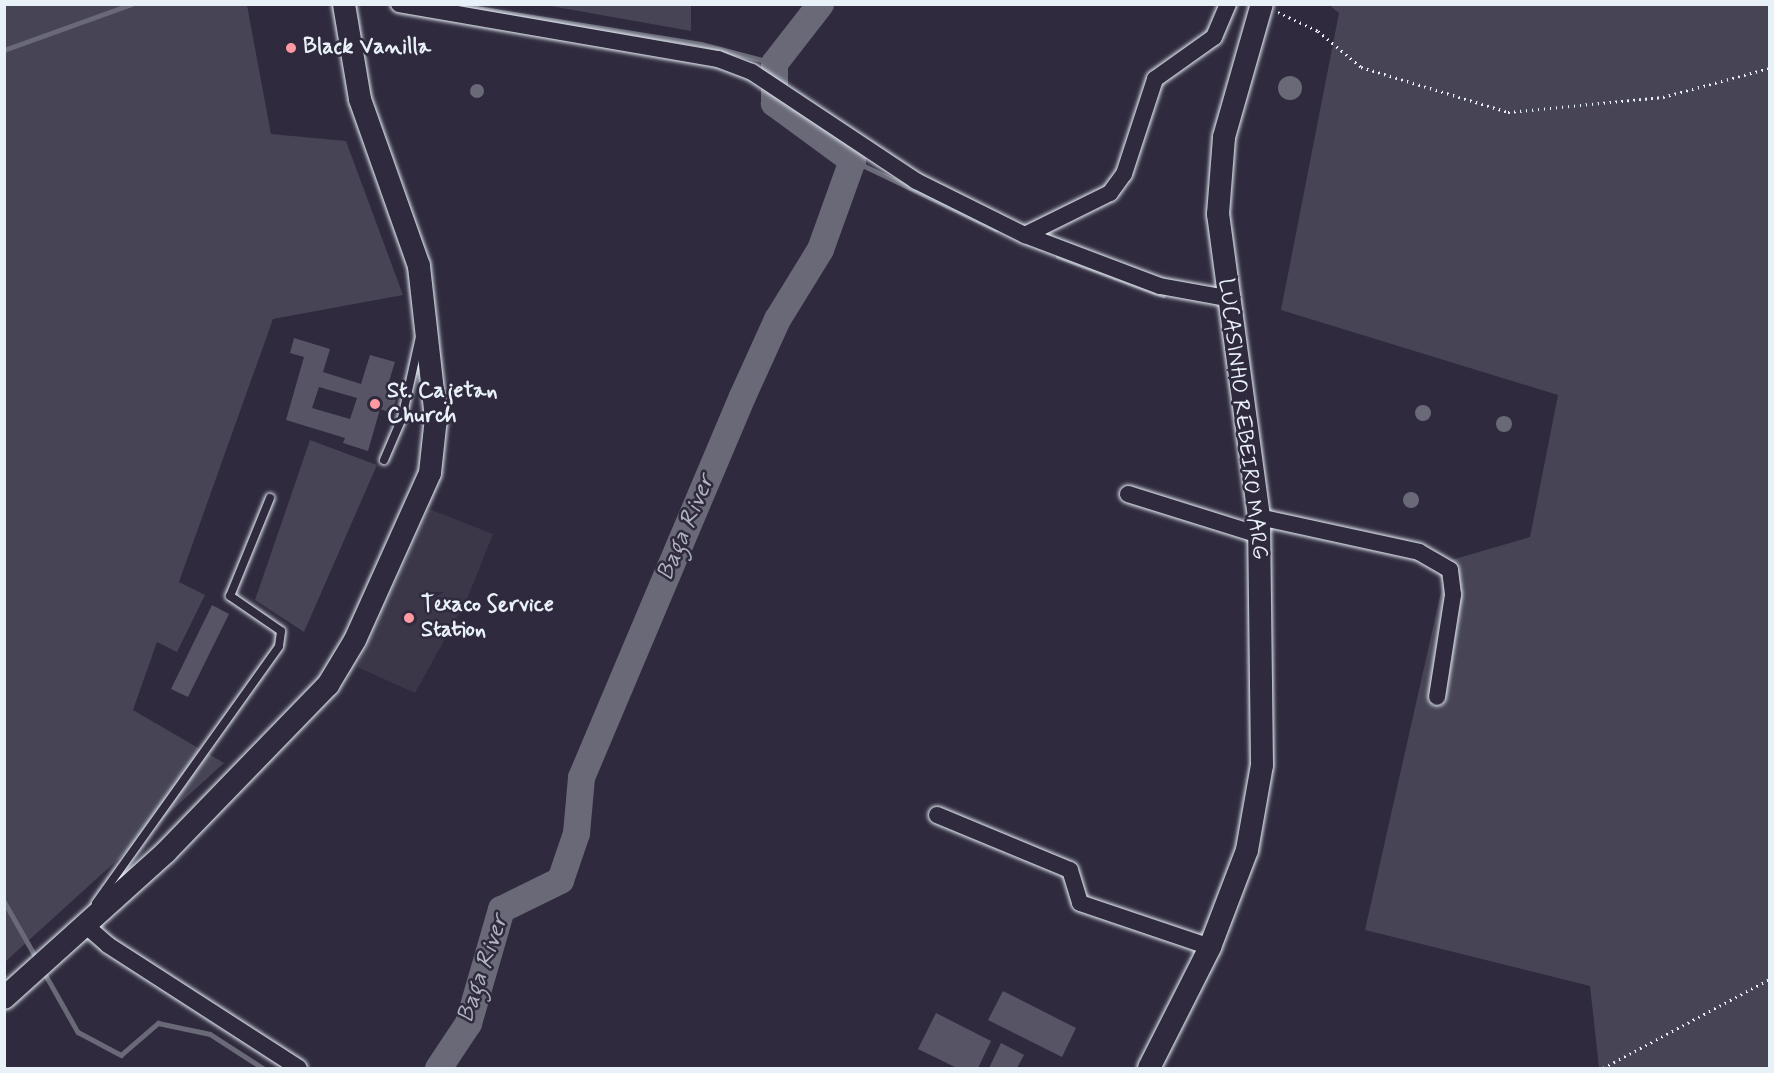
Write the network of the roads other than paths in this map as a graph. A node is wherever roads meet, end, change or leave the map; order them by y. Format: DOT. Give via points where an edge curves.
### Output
graph roads {
  1 [pos="344,4"];
  2 [pos="399,4"];
  3 [pos="1228,4"];
  4 [pos="1262,5"];
  5 [pos="1026,235"];
  6 [pos="1227,298"];
  7 [pos="427,314"];
  8 [pos="384,460"];
  9 [pos="1128,494"];
  10 [pos="270,498"];
  11 [pos="1259,526"];
  12 [pos="1437,697"];
  13 [pos="937,815"];
  14 [pos="84,924"];
  15 [pos="1210,947"];
  16 [pos="4,998"];
  17 [pos="299,1068"];
  18 [pos="1149,1068"];
  1 -- 7 [label="main road" via="360,99 419,266"];
  2 -- 5 [label="street" via="718,59 752,72 916,181"];
  3 -- 5 [label="street" via="1214,37 1155,79 1124,174 1110,193"];
  4 -- 6 [label="main road, LUCASINHO REBEIRO MARG" via="1224,137 1218,214"];
  5 -- 6 [label="street" via="1160,286"];
  6 -- 11 [label="main road, LUCASINHO REBEIRO MARG"];
  7 -- 8 [label="lane" via="402,418"];
  7 -- 14 [label="main road" via="435,418 430,473 342,664 268,751"];
  9 -- 11 [label="street"];
  10 -- 14 [label="lane" via="230,596 281,631 279,646 116,869"];
  11 -- 12 [label="street" via="1419,552 1450,570 1453,594"];
  11 -- 15 [label="main road, LUCASINHO REBEIRO MARG" via="1262,765 1248,850"];
  13 -- 15 [label="street" via="1070,870 1080,903"];
  14 -- 16 [label="main road"];
  14 -- 17 [label="street" via="108,945"];
  15 -- 18 [label="main road, LUCASINHO REBEIRO MARG"];
}
